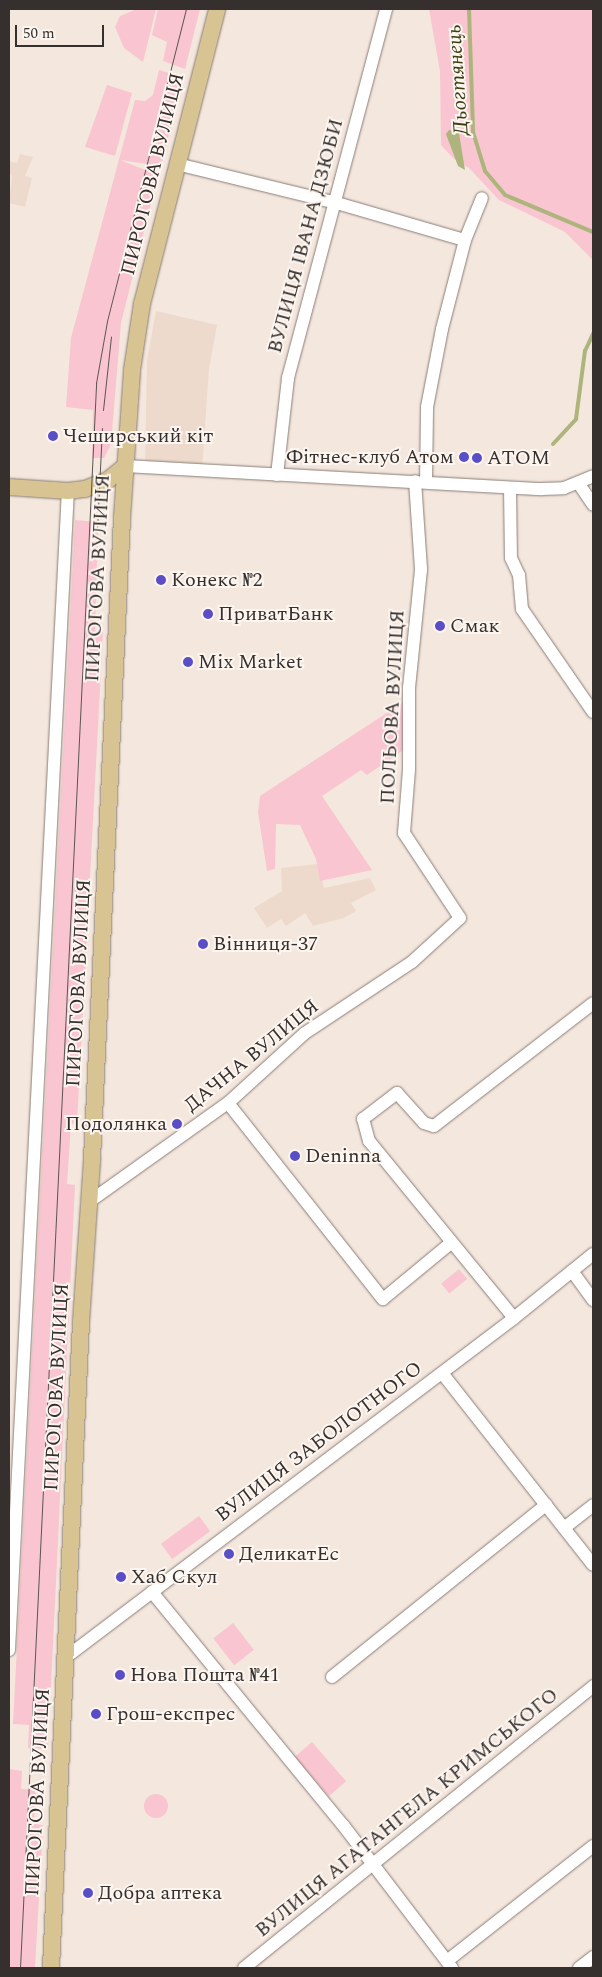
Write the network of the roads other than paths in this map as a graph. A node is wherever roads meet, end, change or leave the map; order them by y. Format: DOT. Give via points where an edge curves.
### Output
graph roads {
  1 [pos="217,9"];
  2 [pos="386,9"];
  3 [pos="177,164"];
  4 [pos="482,198"];
  5 [pos="333,202"];
  6 [pos="465,240"];
  7 [pos="124,466"];
  8 [pos="277,475"];
  9 [pos="593,476"];
  10 [pos="421,481"];
  11 [pos="579,484"];
  12 [pos="9,487"];
  13 [pos="510,488"];
  14 [pos="68,491"];
  15 [pos="593,505"];
  16 [pos="593,712"];
  17 [pos="460,918"];
  18 [pos="593,1002"];
  19 [pos="228,1103"];
  20 [pos="89,1202"];
  21 [pos="452,1242"];
  22 [pos="593,1254"];
  23 [pos="572,1272"];
  24 [pos="593,1300"];
  25 [pos="514,1318"];
  26 [pos="442,1373"];
  27 [pos="546,1505"];
  28 [pos="593,1505"];
  29 [pos="564,1528"];
  30 [pos="593,1564"];
  31 [pos="152,1592"];
  32 [pos="9,1650"];
  33 [pos="65,1658"];
  34 [pos="332,1677"];
  35 [pos="593,1686"];
  36 [pos="593,1846"];
  37 [pos="374,1866"];
  38 [pos="593,1957"];
  39 [pos="450,1965"];
  40 [pos="50,1968"];
  41 [pos="244,1968"];
  42 [pos="579,1968"];
  1 -- 3 [label="main road, ПИРОГОВА ВУЛИЦЯ"];
  2 -- 5 [label="street, ВУЛИЦЯ ІВАНА ДЗЮБИ"];
  3 -- 5 [label="street"];
  3 -- 7 [label="main road, ПИРОГОВА ВУЛИЦЯ" via="136,339"];
  4 -- 6 [label="street, ПОЛЬОВА ВУЛИЦЯ"];
  5 -- 6 [label="street"];
  5 -- 8 [label="street, ВУЛИЦЯ ІВАНА ДЗЮБИ" via="288,378"];
  6 -- 10 [label="street, ПОЛЬОВА ВУЛИЦЯ" via="442,329 428,407"];
  7 -- 8 [label="street"];
  7 -- 14 [label="main road" via="91,488"];
  7 -- 20 [label="main road, ПИРОГОВА ВУЛИЦЯ"];
  8 -- 10 [label="street"];
  9 -- 11 [label="street"];
  10 -- 13 [label="street"];
  10 -- 17 [label="street, ПОЛЬОВА ВУЛИЦЯ" via="421,569 409,688 409,769 404,833"];
  11 -- 13 [label="street" via="564,488"];
  11 -- 15 [label="street"];
  12 -- 14 [label="main road"];
  13 -- 16 [label="street" via="511,558 519,575 522,609"];
  14 -- 32 [label="street, ПИРОГОВА ВУЛИЦЯ"];
  17 -- 19 [label="street, ДАЧНА ВУЛИЦЯ" via="412,962 305,1033"];
  18 -- 21 [label="street" via="434,1126 424,1123 396,1094 363,1119 370,1141"];
  19 -- 20 [label="street, ДАЧНА ВУЛИЦЯ"];
  19 -- 21 [label="street" via="383,1299"];
  20 -- 33 [label="main road, ПИРОГОВА ВУЛИЦЯ"];
  21 -- 25 [label="street"];
  22 -- 23 [label="street, ВУЛИЦЯ ЗАБОЛОТНОГО"];
  23 -- 24 [label="street"];
  23 -- 25 [label="street, ВУЛИЦЯ ЗАБОЛОТНОГО"];
  25 -- 26 [label="street, ВУЛИЦЯ ЗАБОЛОТНОГО"];
  26 -- 27 [label="street"];
  26 -- 31 [label="street, ВУЛИЦЯ ЗАБОЛОТНОГО"];
  27 -- 29 [label="street"];
  27 -- 34 [label="street"];
  28 -- 29 [label="street"];
  29 -- 30 [label="street"];
  31 -- 33 [label="street, ВУЛИЦЯ ЗАБОЛОТНОГО"];
  31 -- 37 [label="street"];
  33 -- 40 [label="main road, ПИРОГОВА ВУЛИЦЯ"];
  35 -- 37 [label="street, ВУЛИЦЯ АГАТАНГЕЛА КРИМСЬКОГО"];
  36 -- 39 [label="street"];
  37 -- 39 [label="street"];
  37 -- 41 [label="street, ВУЛИЦЯ АГАТАНГЕЛА КРИМСЬКОГО"];
  38 -- 42 [label="street"];
}
